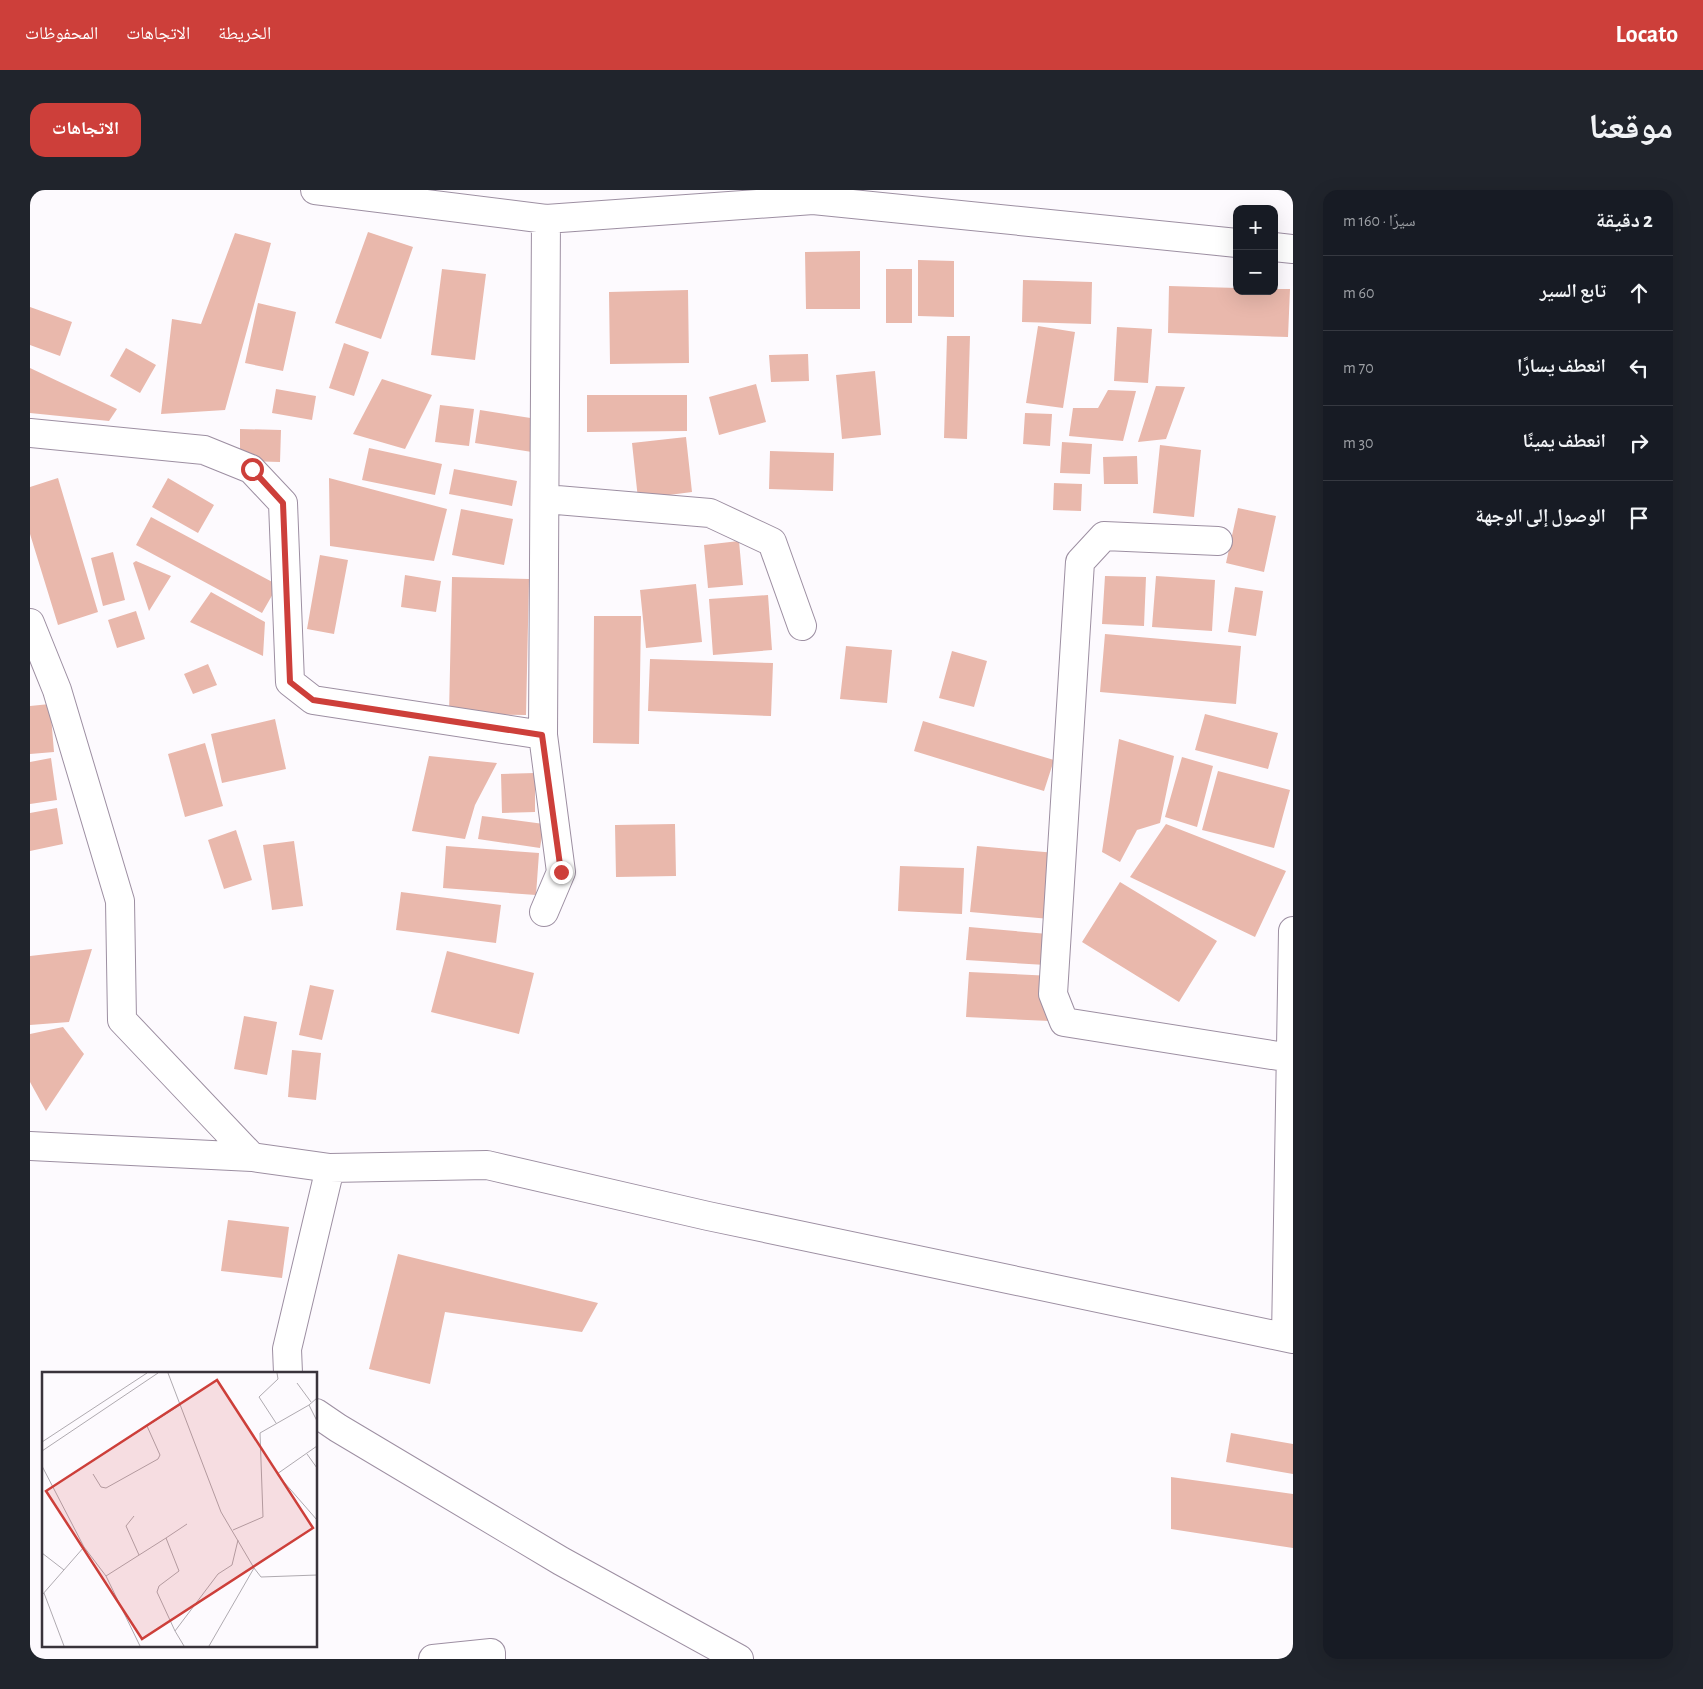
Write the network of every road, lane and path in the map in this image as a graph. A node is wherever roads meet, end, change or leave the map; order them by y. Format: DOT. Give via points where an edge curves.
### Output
graph roads {
  1 [pos="315,190"];
  2 [pos="812,195"];
  3 [pos="546,219"];
  4 [pos="1233,243"];
  5 [pos="1278,247"];
  6 [pos="1293,249"];
  7 [pos="30,432"];
  8 [pos="545,499"];
  9 [pos="1218,541"];
  10 [pos="30,623"];
  11 [pos="802,626"];
  12 [pos="542,735"];
  13 [pos="544,912"];
  14 [pos="1293,931"];
  15 [pos="1291,1058"];
  16 [pos="30,1146"];
  17 [pos="252,1157"];
  18 [pos="330,1168"];
  19 [pos="1290,1338"];
  20 [pos="288,1372"];
  21 [pos="318,1414"];
  22 [pos="433,1659"];
  23 [pos="491,1659"];
  24 [pos="739,1659"];
  1 -- 3 [label="street"];
  2 -- 3 [label="street"];
  2 -- 4 [label="street"];
  3 -- 8 [label="street"];
  5 -- 6 [label="street"];
  7 -- 12 [label="street" via="204,450 252,469 283,503 290,682 313,700"];
  8 -- 11 [label="street" via="710,513 772,542"];
  8 -- 12 [label="street"];
  9 -- 15 [label="street" via="1104,536 1080,562 1053,994 1064,1022"];
  10 -- 17 [label="street" via="57,690 120,901 122,1020"];
  12 -- 13 [label="street" via="561,872"];
  14 -- 15 [label="street"];
  15 -- 19 [label="street"];
  16 -- 17 [label="street"];
  17 -- 18 [label="street"];
  18 -- 19 [label="street" via="487,1165 727,1220"];
  18 -- 20 [label="street" via="287,1349"];
  21 -- 24 [label="street" via="561,1561"];
  22 -- 23 [label="street" via="491,1653"];
}
